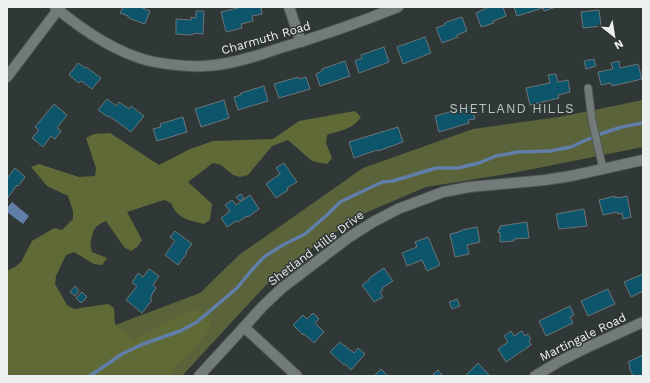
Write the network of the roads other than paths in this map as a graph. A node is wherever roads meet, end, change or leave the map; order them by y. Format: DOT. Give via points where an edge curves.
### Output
graph roads {
  1 [pos="289,7"];
  2 [pos="398,7"];
  3 [pos="58,8"];
  4 [pos="301,42"];
  5 [pos="7,76"];
  6 [pos="588,88"];
  7 [pos="643,160"];
  8 [pos="603,169"];
  9 [pos="643,322"];
  10 [pos="244,327"];
  11 [pos="199,376"];
  12 [pos="297,376"];
  13 [pos="535,376"];
  1 -- 4 [label="street"];
  2 -- 4 [label="street, Charmuth Road"];
  3 -- 4 [label="street, Charmuth Road" via="91,34 118,49 146,60 175,65 203,66 230,62"];
  3 -- 5 [label="street"];
  6 -- 8 [label="lane"];
  7 -- 8 [label="street, Shetland Hills Drive"];
  8 -- 10 [label="street, Shetland Hills Drive" via="558,178 443,192 398,209 348,238 282,288"];
  9 -- 13 [label="street, Martingale Road" via="588,347"];
  10 -- 11 [label="street, Shetland Hills Drive"];
  10 -- 12 [label="street"];
}
